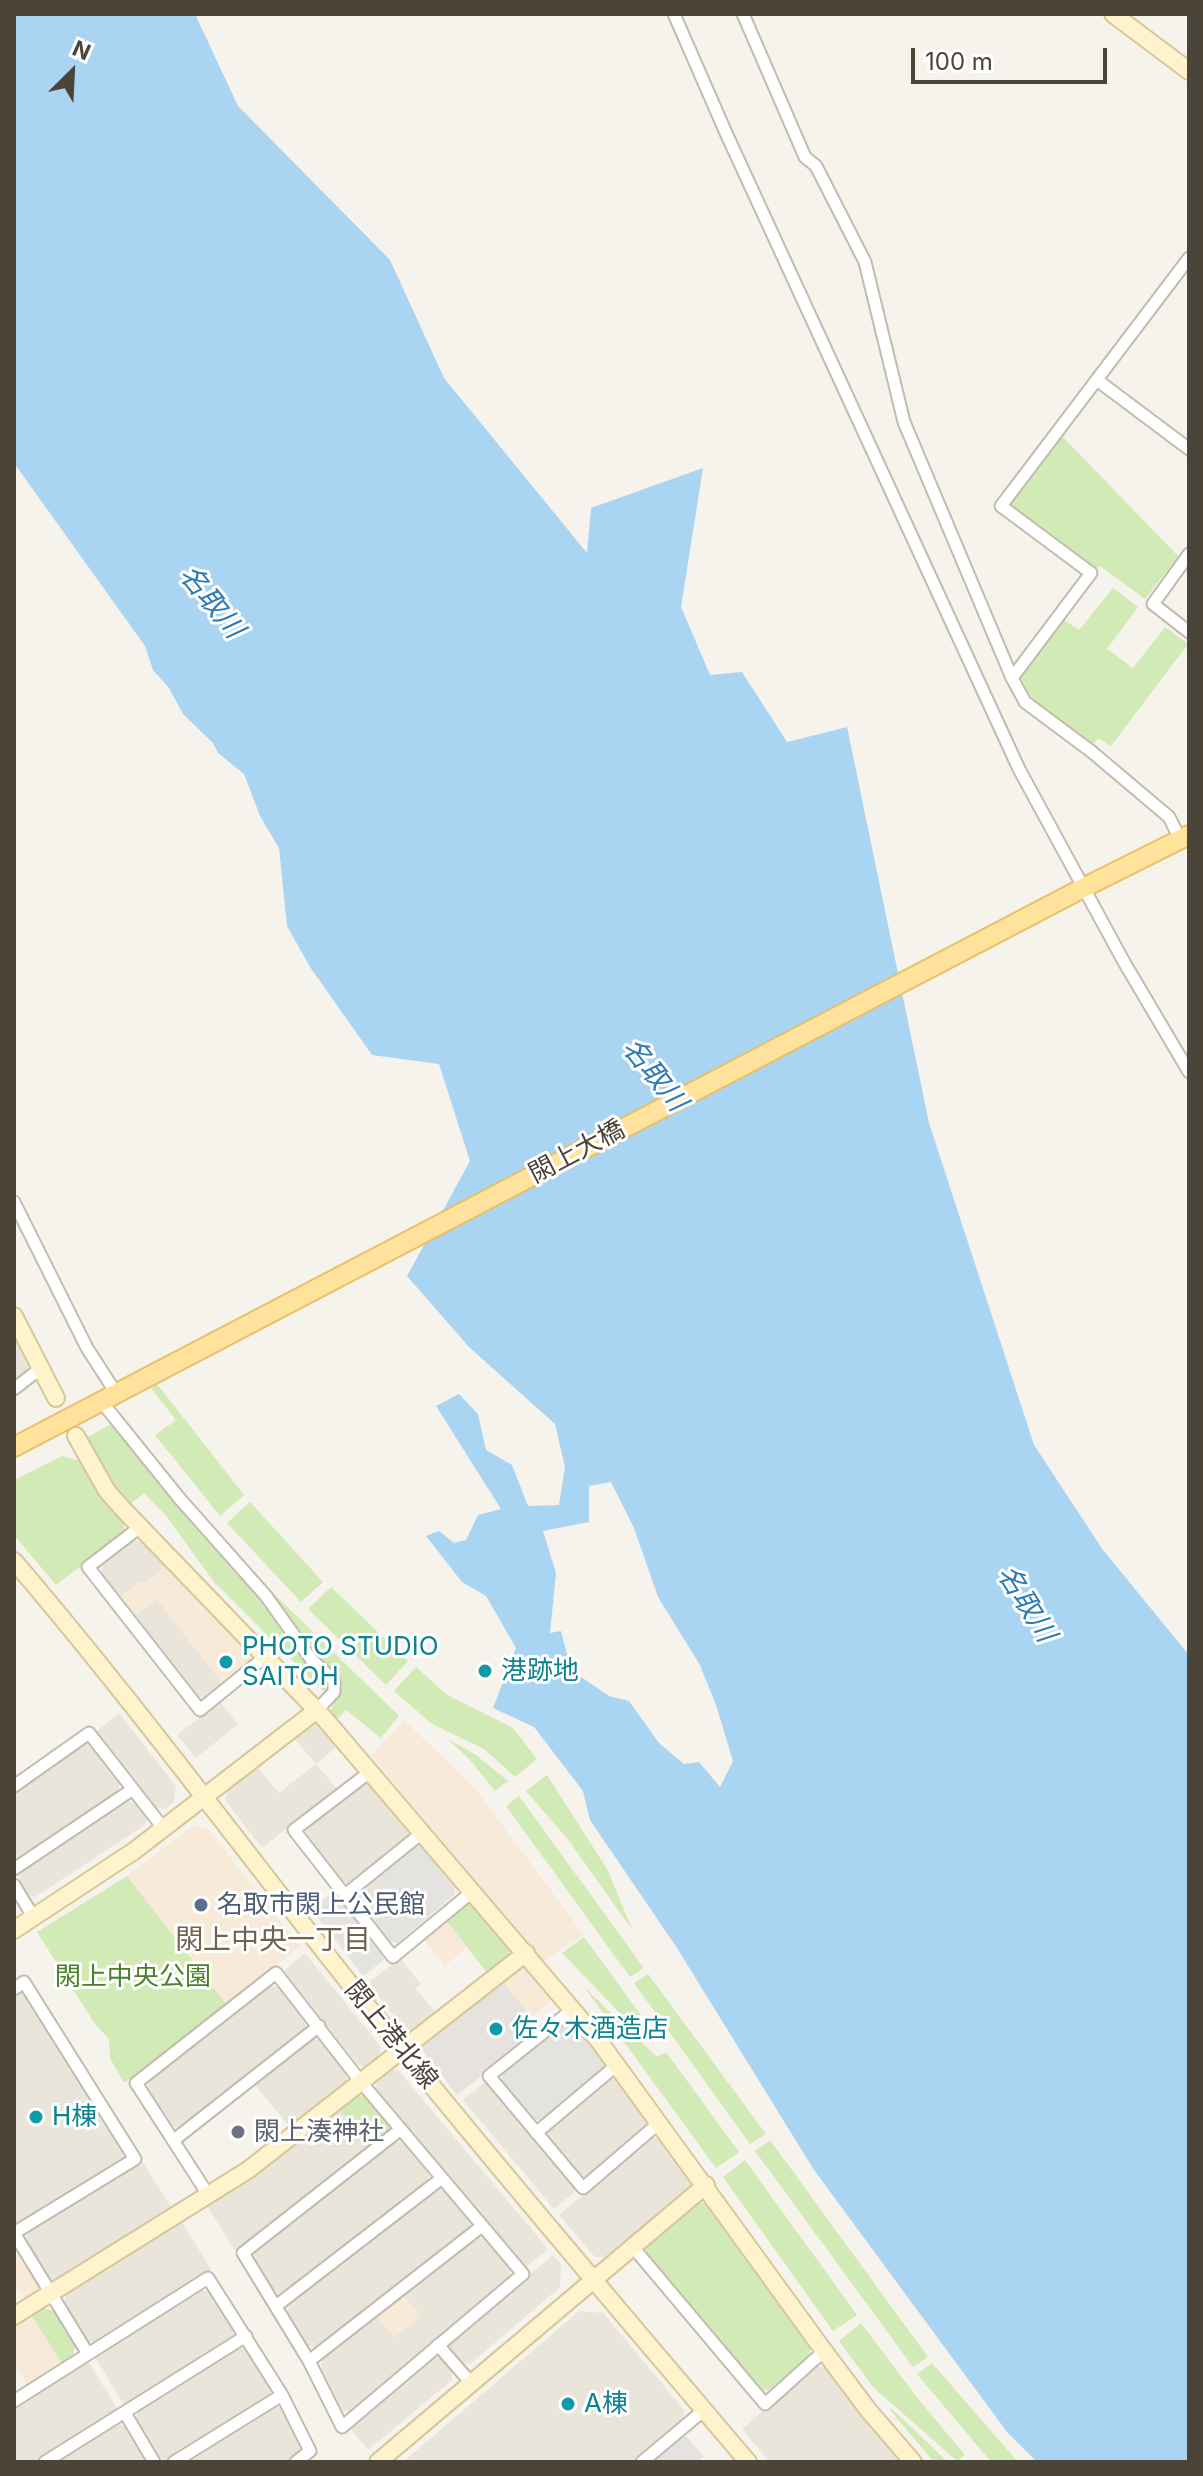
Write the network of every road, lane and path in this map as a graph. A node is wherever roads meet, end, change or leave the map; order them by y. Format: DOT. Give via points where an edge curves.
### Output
graph roads {
  1 [pos="674,14"];
  2 [pos="743,14"];
  3 [pos="1113,14"];
  4 [pos="1189,71"];
  5 [pos="1189,258"];
  6 [pos="1097,380"];
  7 [pos="1189,449"];
  8 [pos="1189,554"];
  9 [pos="1189,632"];
  10 [pos="1012,678"];
  11 [pos="1185,837"];
  12 [pos="1077,890"];
  13 [pos="1189,1072"];
  14 [pos="14,1202"];
  15 [pos="14,1316"];
  16 [pos="41,1368"];
  17 [pos="14,1389"];
  18 [pos="114,1394"];
  19 [pos="56,1398"];
  20 [pos="76,1436"];
  21 [pos="14,1447"];
  22 [pos="140,1527"];
  23 [pos="14,1561"];
  24 [pos="265,1657"];
  25 [pos="317,1710"];
  26 [pos="371,1771"];
  27 [pos="14,1786"];
  28 [pos="133,1789"];
  29 [pos="204,1798"];
  30 [pos="164,1829"];
  31 [pos="423,1832"];
  32 [pos="14,1869"];
  33 [pos="14,1885"];
  34 [pos="473,1891"];
  35 [pos="345,1895"];
  36 [pos="34,1918"];
  37 [pos="14,1930"];
  38 [pos="526,1953"];
  39 [pos="14,1989"];
  40 [pos="573,2009"];
  41 [pos="319,2026"];
  42 [pos="402,2049"];
  43 [pos="618,2064"];
  44 [pos="361,2082"];
  45 [pos="660,2122"];
  46 [pos="401,2129"];
  47 [pos="536,2133"];
  48 [pos="174,2140"];
  49 [pos="442,2178"];
  50 [pos="706,2185"];
  51 [pos="209,2196"];
  52 [pos="482,2226"];
  53 [pos="632,2246"];
  54 [pos="592,2279"];
  55 [pos="51,2293"];
  56 [pos="276,2306"];
  57 [pos="14,2316"];
  58 [pos="246,2336"];
  59 [pos="438,2345"];
  60 [pos="824,2351"];
  61 [pos="88,2354"];
  62 [pos="309,2361"];
  63 [pos="471,2383"];
  64 [pos="282,2395"];
  65 [pos="14,2401"];
  66 [pos="704,2410"];
  67 [pos="125,2413"];
  68 [pos="45,2462"];
  69 [pos="154,2462"];
  70 [pos="174,2462"];
  71 [pos="296,2462"];
  72 [pos="378,2462"];
  73 [pos="642,2462"];
  74 [pos="748,2462"];
  75 [pos="913,2462"];
  1 -- 12 [label="street"];
  2 -- 10 [label="street" via="805,157 816,166 865,262 904,422"];
  3 -- 4 [label="street"];
  5 -- 6 [label="street"];
  6 -- 7 [label="street"];
  6 -- 10 [label="street" via="1001,506 1091,573"];
  8 -- 9 [label="street" via="1153,604"];
  10 -- 11 [label="street" via="1025,702 1092,752"];
  11 -- 12 [label="main road, 閖上大橋"];
  12 -- 13 [label="street"];
  12 -- 18 [label="main road, 閖上大橋"];
  14 -- 18 [label="street"];
  15 -- 16 [label="street"];
  16 -- 17 [label="street"];
  16 -- 19 [label="street"];
  18 -- 21 [label="main road, 閖上大橋"];
  18 -- 25 [label="street" via="189,1511 334,1681 334,1692"];
  20 -- 22 [label="street" via="107,1491"];
  22 -- 24 [label="street"];
  22 -- 24 [label="street" via="88,1567 200,1710"];
  23 -- 29 [label="street, 閖上港北線"];
  24 -- 25 [label="street"];
  25 -- 26 [label="street"];
  25 -- 29 [label="street"];
  26 -- 31 [label="street"];
  26 -- 35 [label="street" via="294,1830"];
  27 -- 28 [label="street" via="89,1733"];
  28 -- 30 [label="street"];
  28 -- 32 [label="street"];
  29 -- 30 [label="street"];
  29 -- 42 [label="street, 閖上港北線"];
  30 -- 36 [label="street"];
  31 -- 34 [label="street"];
  31 -- 35 [label="street"];
  33 -- 36 [label="street"];
  34 -- 35 [label="street" via="393,1957"];
  34 -- 38 [label="street"];
  36 -- 37 [label="street"];
  38 -- 40 [label="street"];
  38 -- 42 [label="street"];
  39 -- 55 [label="street" via="24,1982 135,2159 14,2233"];
  40 -- 43 [label="street"];
  40 -- 47 [label="street" via="489,2076"];
  41 -- 44 [label="street"];
  41 -- 48 [label="street"];
  41 -- 48 [label="street" via="276,1973 147,2074 136,2083"];
  42 -- 44 [label="street"];
  42 -- 54 [label="street, 閖上港北線"];
  43 -- 45 [label="street"];
  43 -- 47 [label="street"];
  44 -- 46 [label="street"];
  44 -- 51 [label="street"];
  45 -- 47 [label="street" via="583,2188"];
  45 -- 50 [label="street"];
  46 -- 49 [label="street"];
  46 -- 56 [label="street" via="243,2253"];
  48 -- 51 [label="street"];
  49 -- 52 [label="street"];
  49 -- 56 [label="street"];
  50 -- 53 [label="street"];
  50 -- 60 [label="street"];
  51 -- 55 [label="street"];
  52 -- 59 [label="street" via="523,2274"];
  52 -- 62 [label="street"];
  53 -- 54 [label="street"];
  53 -- 60 [label="street" via="765,2404"];
  54 -- 63 [label="street"];
  54 -- 66 [label="street, 閖上港北線"];
  55 -- 57 [label="street"];
  55 -- 61 [label="street"];
  56 -- 62 [label="street"];
  58 -- 61 [label="street" via="208,2278"];
  58 -- 64 [label="street"];
  58 -- 67 [label="street"];
  59 -- 62 [label="street" via="342,2427"];
  59 -- 63 [label="street"];
  60 -- 75 [label="street"];
  61 -- 65 [label="street"];
  63 -- 72 [label="street"];
  64 -- 70 [label="street"];
  64 -- 71 [label="street" via="310,2451"];
  66 -- 73 [label="street"];
  66 -- 74 [label="street, 閖上港北線"];
  67 -- 68 [label="street"];
  67 -- 69 [label="street"];
}
